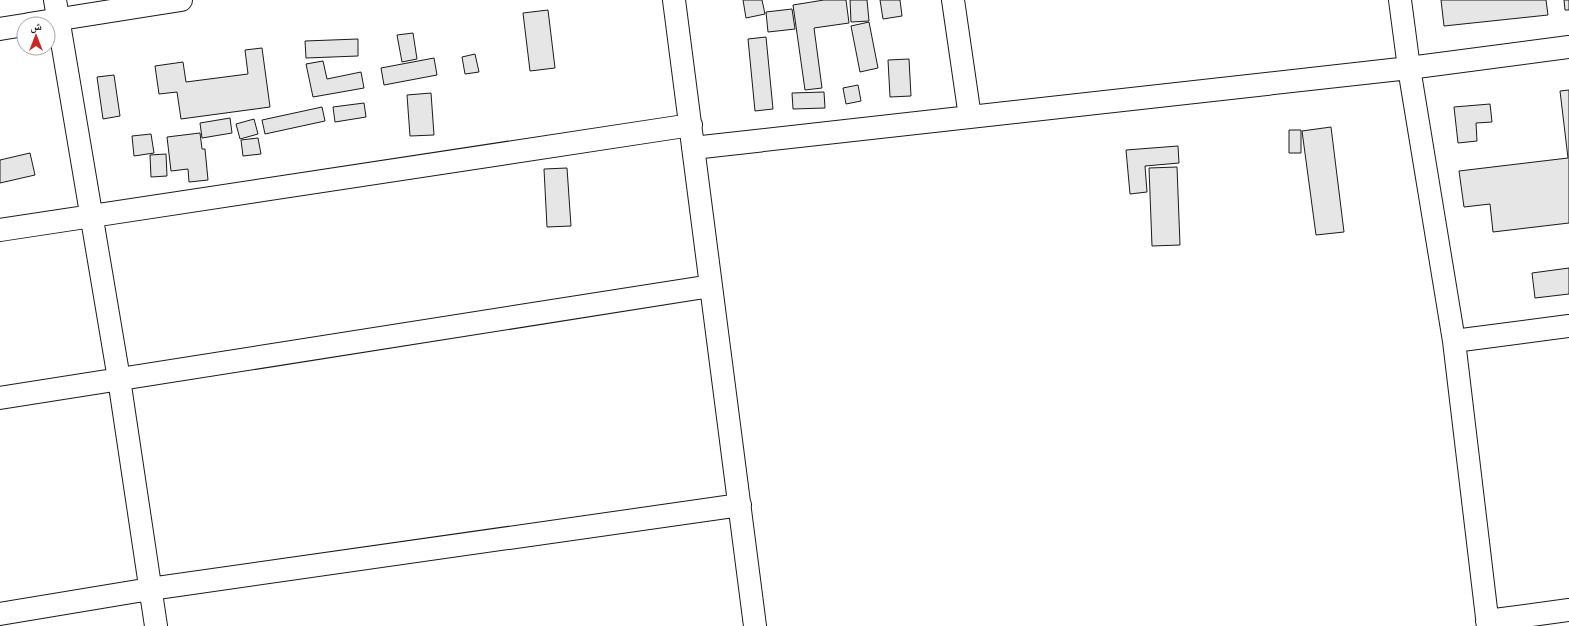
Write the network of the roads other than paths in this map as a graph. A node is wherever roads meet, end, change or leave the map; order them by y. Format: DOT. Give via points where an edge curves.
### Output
graph roads {
  1 [pos="181,0"];
  2 [pos="674,0"];
  3 [pos="953,0"];
  4 [pos="1400,0"];
  5 [pos="57,10"];
  6 [pos="45,16"];
  7 [pos="16,26"];
  8 [pos="0,29"];
  9 [pos="1569,47"];
  10 [pos="1409,68"];
  11 [pos="970,117"];
  12 [pos="691,125"];
  13 [pos="693,148"];
  14 [pos="92,216"];
  15 [pos="0,230"];
  16 [pos="712,286"];
  17 [pos="1569,326"];
  18 [pos="1454,342"];
  19 [pos="119,380"];
  20 [pos="0,398"];
  21 [pos="740,505"];
  22 [pos="150,589"];
  23 [pos="1569,610"];
  24 [pos="0,614"];
  25 [pos="1487,623"];
  26 [pos="156,626"];
  27 [pos="755,626"];
  1 -- 5 [label="street"];
  2 -- 12 [label="street"];
  3 -- 11 [label="street"];
  4 -- 10 [label="street"];
  5 -- 6 [label="street"];
  5 -- 14 [label="street"];
  7 -- 8 [label="street"];
  9 -- 10 [label="street"];
  10 -- 11 [label="street"];
  10 -- 18 [label="street"];
  11 -- 13 [label="street"];
  12 -- 13 [label="street"];
  12 -- 14 [label="street"];
  13 -- 16 [label="street"];
  14 -- 15 [label="street"];
  14 -- 19 [label="street"];
  16 -- 19 [label="street"];
  16 -- 21 [label="street"];
  17 -- 18 [label="street"];
  18 -- 25 [label="street"];
  19 -- 20 [label="street"];
  19 -- 22 [label="street"];
  21 -- 22 [label="street"];
  21 -- 27 [label="street"];
  22 -- 24 [label="street"];
  22 -- 26 [label="street"];
  23 -- 25 [label="street"];
}
